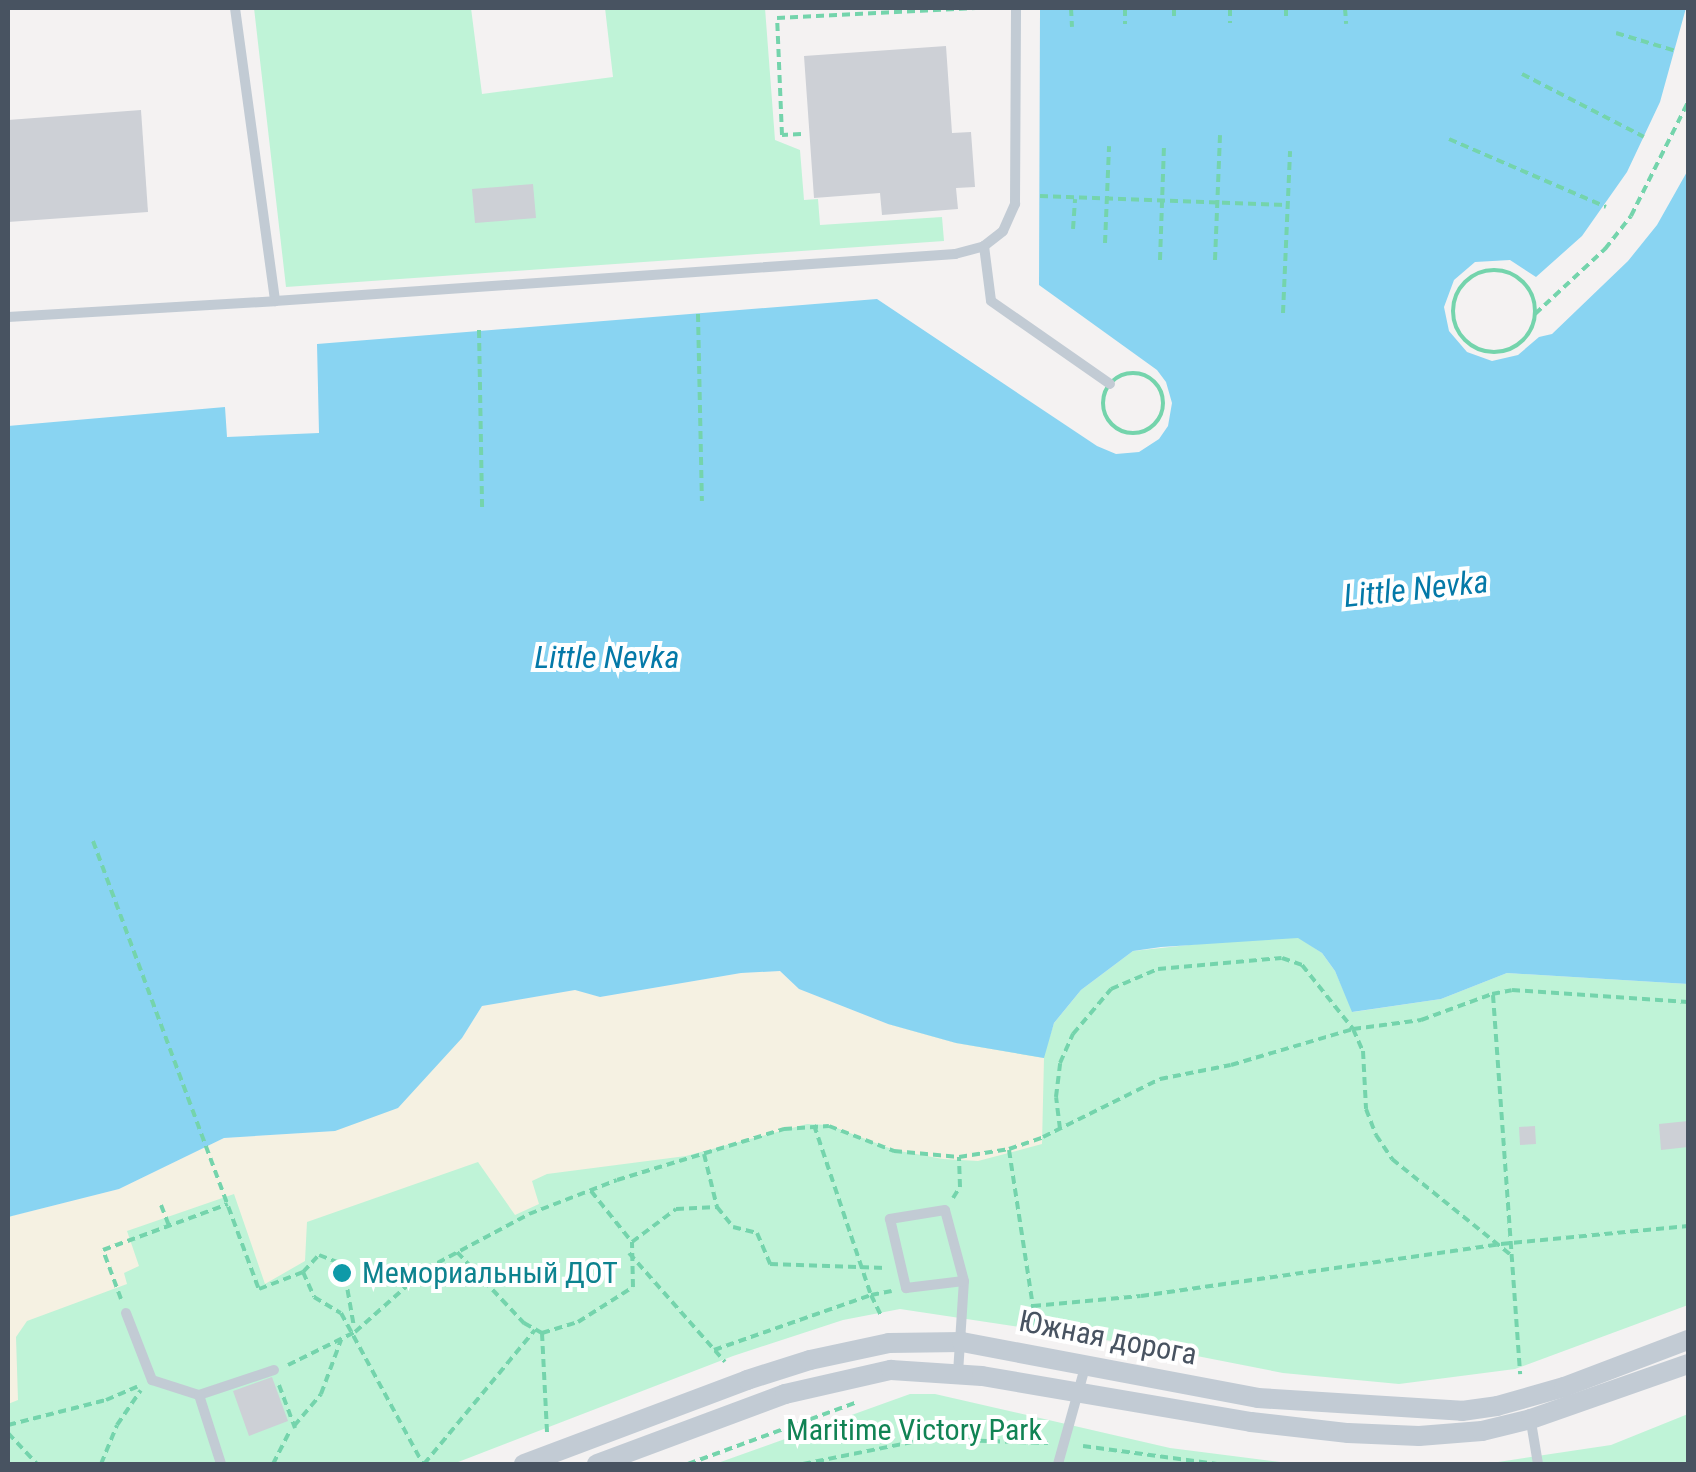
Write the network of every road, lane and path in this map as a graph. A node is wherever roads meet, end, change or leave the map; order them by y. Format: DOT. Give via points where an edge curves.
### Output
graph roads {
  1 [pos="235,8"];
  2 [pos="773,8"];
  3 [pos="976,8"];
  4 [pos="1016,8"];
  5 [pos="1072,8"];
  6 [pos="1126,8"];
  7 [pos="1174,8"];
  8 [pos="1230,8"];
  9 [pos="1286,8"];
  10 [pos="1346,8"];
  11 [pos="870,10"];
  12 [pos="777,18"];
  13 [pos="1174,21"];
  14 [pos="1286,21"];
  15 [pos="1230,23"];
  16 [pos="1126,24"];
  17 [pos="1346,24"];
  18 [pos="1072,27"];
  19 [pos="1616,33"];
  20 [pos="1676,51"];
  21 [pos="1522,74"];
  22 [pos="1688,102"];
  23 [pos="800,134"];
  24 [pos="1220,134"];
  25 [pos="1644,137"];
  26 [pos="1450,139"];
  27 [pos="1164,143"];
  28 [pos="1109,146"];
  29 [pos="1290,151"];
  30 [pos="1040,196"];
  31 [pos="1075,197"];
  32 [pos="1107,198"];
  33 [pos="1162,200"];
  34 [pos="1218,203"];
  35 [pos="1288,205"];
  36 [pos="1606,206"];
  37 [pos="1074,229"];
  38 [pos="1105,243"];
  39 [pos="984,246"];
  40 [pos="1160,260"];
  41 [pos="1215,260"];
  42 [pos="275,301"];
  43 [pos="1283,313"];
  44 [pos="698,314"];
  45 [pos="1535,314"];
  46 [pos="8,317"];
  47 [pos="479,330"];
  48 [pos="1110,384"];
  49 [pos="702,501"];
  50 [pos="482,507"];
  51 [pos="93,841"];
  52 [pos="1492,994"];
  53 [pos="1688,1002"];
  54 [pos="1353,1029"];
  55 [pos="814,1125"];
  56 [pos="1060,1129"];
  57 [pos="1009,1149"];
  58 [pos="704,1153"];
  59 [pos="958,1157"];
  60 [pos="590,1190"];
  61 [pos="228,1204"];
  62 [pos="161,1205"];
  63 [pos="717,1207"];
  64 [pos="946,1210"];
  65 [pos="169,1226"];
  66 [pos="1688,1226"];
  67 [pos="632,1242"];
  68 [pos="1510,1243"];
  69 [pos="1501,1244"];
  70 [pos="456,1252"];
  71 [pos="629,1252"];
  72 [pos="1512,1256"];
  73 [pos="900,1267"];
  74 [pos="860,1269"];
  75 [pos="303,1272"];
  76 [pos="964,1282"];
  77 [pos="906,1288"];
  78 [pos="871,1295"];
  79 [pos="1032,1306"];
  80 [pos="126,1313"];
  81 [pos="882,1318"];
  82 [pos="535,1330"];
  83 [pos="355,1332"];
  84 [pos="542,1333"];
  85 [pos="1036,1333"];
  86 [pos="341,1339"];
  87 [pos="1688,1340"];
  88 [pos="962,1342"];
  89 [pos="714,1350"];
  90 [pos="725,1362"];
  91 [pos="1086,1364"];
  92 [pos="1688,1364"];
  93 [pos="274,1370"];
  94 [pos="958,1373"];
  95 [pos="1520,1374"];
  96 [pos="152,1380"];
  97 [pos="1078,1392"];
  98 [pos="199,1395"];
  99 [pos="866,1398"];
  100 [pos="1529,1409"];
  101 [pos="8,1425"];
  102 [pos="293,1428"];
  103 [pos="8,1433"];
  104 [pos="547,1433"];
  105 [pos="1064,1443"];
  106 [pos="37,1464"];
  107 [pos="100,1464"];
  108 [pos="222,1464"];
  109 [pos="273,1464"];
  110 [pos="423,1464"];
  111 [pos="524,1464"];
  112 [pos="598,1464"];
  113 [pos="688,1464"];
  114 [pos="803,1464"];
  115 [pos="1058,1464"];
  116 [pos="1217,1464"];
  117 [pos="1538,1464"];
  1 -- 42 [label="lane"];
  2 -- 12 [label="path"];
  3 -- 11 [label="path"];
  4 -- 39 [label="lane" via="1016,204 1003,231"];
  5 -- 18 [label="path"];
  6 -- 16 [label="path"];
  7 -- 13 [label="path"];
  8 -- 15 [label="path"];
  9 -- 14 [label="path"];
  10 -- 17 [label="path"];
  11 -- 12 [label="path"];
  12 -- 23 [label="path" via="782,135"];
  19 -- 20 [label="path"];
  21 -- 25 [label="path"];
  22 -- 45 [label="path" via="1632,216"];
  24 -- 34 [label="path"];
  26 -- 36 [label="path"];
  27 -- 33 [label="path"];
  28 -- 32 [label="path"];
  29 -- 35 [label="path"];
  30 -- 31 [label="path"];
  31 -- 32 [label="path"];
  31 -- 37 [label="path"];
  32 -- 33 [label="path"];
  32 -- 38 [label="path"];
  33 -- 34 [label="path"];
  33 -- 40 [label="path"];
  34 -- 35 [label="path"];
  34 -- 41 [label="path"];
  35 -- 43 [label="path"];
  39 -- 42 [label="lane" via="955,254"];
  39 -- 48 [label="lane" via="992,301"];
  42 -- 46 [label="lane"];
  44 -- 49 [label="path"];
  45 -- 45 [label="path" via="1519,343 1494,352 1465,340 1453,308 1467,280 1500,270 1528,288"];
  47 -- 50 [label="path"];
  48 -- 48 [label="path" via="1103,410 1114,428 1134,434 1154,426 1164,400 1154,382 1128,373"];
  51 -- 61 [label="path"];
  52 -- 53 [label="path"];
  52 -- 54 [label="path" via="1420,1020"];
  52 -- 68 [label="path"];
  54 -- 56 [label="path" via="1160,1079"];
  54 -- 56 [label="path" via="1302,965 1282,958 1133,977 1101,998 1073,1034 1060,1063"];
  54 -- 69 [label="path" via="1363,1051 1366,1109 1392,1159"];
  55 -- 58 [label="path"];
  55 -- 59 [label="path" via="894,1150"];
  55 -- 74 [label="path"];
  56 -- 57 [label="path"];
  57 -- 59 [label="path"];
  57 -- 79 [label="path"];
  58 -- 60 [label="path"];
  58 -- 63 [label="path"];
  59 -- 64 [label="path" via="960,1187"];
  60 -- 67 [label="path"];
  60 -- 70 [label="path"];
  61 -- 65 [label="path"];
  61 -- 75 [label="path" via="259,1288"];
  62 -- 65 [label="path"];
  63 -- 67 [label="path" via="676,1209"];
  63 -- 74 [label="path" via="733,1228 757,1233 770,1264"];
  64 -- 73 [label="lane" via="890,1219"];
  64 -- 76 [label="lane"];
  65 -- 80 [label="path" via="103,1250"];
  66 -- 68 [label="path"];
  67 -- 71 [label="path"];
  68 -- 69 [label="path"];
  68 -- 72 [label="path"];
  69 -- 72 [label="path"];
  69 -- 79 [label="path"];
  70 -- 82 [label="path"];
  70 -- 83 [label="path" via="426,1269"];
  71 -- 84 [label="path" via="633,1287 578,1322"];
  71 -- 89 [label="path"];
  72 -- 95 [label="path"];
  73 -- 74 [label="path"];
  73 -- 77 [label="lane"];
  74 -- 78 [label="path"];
  75 -- 83 [label="path" via="311,1294 341,1312"];
  75 -- 83 [label="path" via="319,1256 344,1264"];
  76 -- 77 [label="lane"];
  76 -- 88 [label="lane"];
  77 -- 78 [label="path"];
  78 -- 81 [label="path"];
  78 -- 89 [label="path"];
  79 -- 85 [label="path"];
  80 -- 96 [label="lane"];
  82 -- 84 [label="path"];
  82 -- 110 [label="path"];
  83 -- 86 [label="path"];
  83 -- 110 [label="path"];
  84 -- 104 [label="path"];
  86 -- 93 [label="path"];
  86 -- 102 [label="path" via="322,1394"];
  87 -- 100 [label="street, Южная дорога"];
  88 -- 91 [label="street, Южная дорога"];
  88 -- 94 [label="lane"];
  88 -- 111 [label="street, Южная дорога" via="889,1344 810,1360"];
  89 -- 90 [label="path"];
  91 -- 97 [label="lane"];
  91 -- 100 [label="street, Южная дорога" via="1258,1398"];
  92 -- 100 [label="street, Южная дорога"];
  93 -- 98 [label="lane"];
  93 -- 102 [label="path"];
  94 -- 97 [label="street, Южная дорога"];
  94 -- 112 [label="street, Южная дорога" via="892,1370 816,1385"];
  96 -- 98 [label="lane"];
  96 -- 101 [label="path" via="106,1400"];
  96 -- 107 [label="path" via="131,1399"];
  97 -- 100 [label="street, Южная дорога" via="1348,1434 1482,1432"];
  97 -- 105 [label="lane"];
  98 -- 108 [label="lane"];
  99 -- 113 [label="path"];
  100 -- 117 [label="lane"];
  102 -- 109 [label="path"];
  103 -- 106 [label="path"];
  105 -- 114 [label="path" via="927,1440"];
  105 -- 115 [label="lane"];
  105 -- 116 [label="path"];
}
